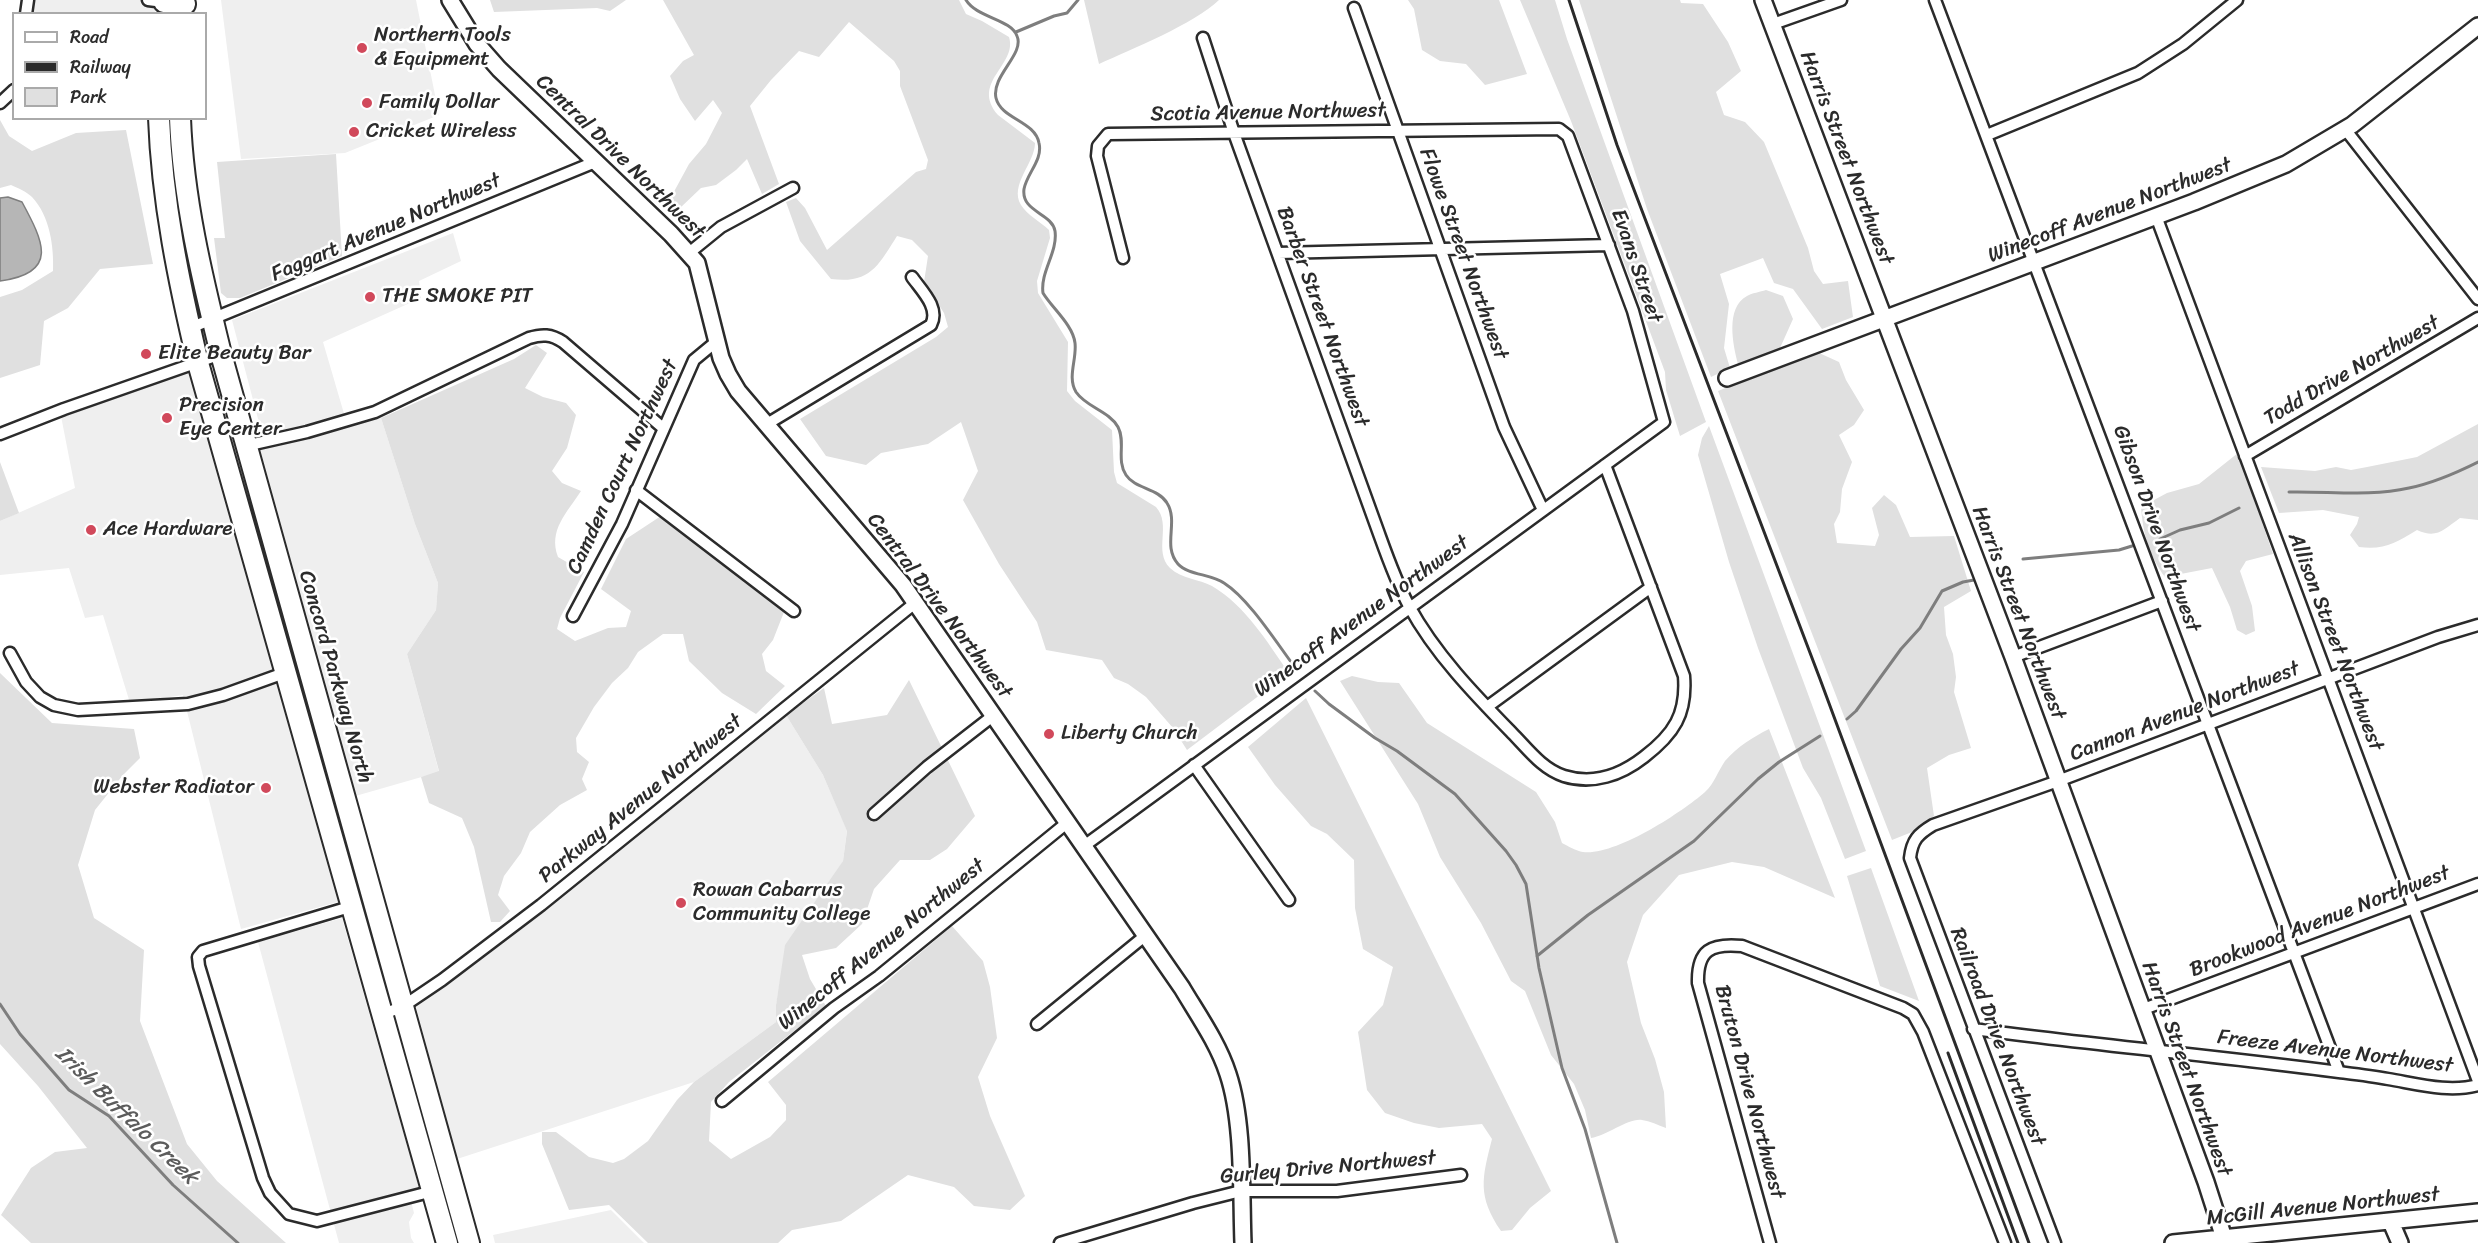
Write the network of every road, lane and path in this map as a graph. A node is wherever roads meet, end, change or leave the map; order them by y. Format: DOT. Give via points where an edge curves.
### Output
graph roads {
  1 [pos="450,0"];
  2 [pos="1763,0"];
  3 [pos="1841,0"];
  4 [pos="1935,0"];
  5 [pos="2236,0"];
  6 [pos="160,4"];
  7 [pos="185,6"];
  8 [pos="1354,8"];
  9 [pos="1773,24"];
  10 [pos="2478,26"];
  11 [pos="1203,38"];
  12 [pos="12,92"];
  13 [pos="0,103"];
  14 [pos="159,120"];
  15 [pos="180,120"];
  16 [pos="1559,129"];
  17 [pos="2345,129"];
  18 [pos="1398,131"];
  19 [pos="1234,133"];
  20 [pos="1987,135"];
  21 [pos="596,162"];
  22 [pos="793,188"];
  23 [pos="2157,216"];
  24 [pos="1609,245"];
  25 [pos="1441,249"];
  26 [pos="688,253"];
  27 [pos="1278,253"];
  28 [pos="1123,258"];
  29 [pos="2036,262"];
  30 [pos="912,277"];
  31 [pos="2478,299"];
  32 [pos="2478,318"];
  33 [pos="212,320"];
  34 [pos="1884,320"];
  35 [pos="190,328"];
  36 [pos="717,341"];
  37 [pos="220,354"];
  38 [pos="198,363"];
  39 [pos="1726,378"];
  40 [pos="1664,422"];
  41 [pos="767,424"];
  42 [pos="663,428"];
  43 [pos="0,434"];
  44 [pos="245,446"];
  45 [pos="2245,456"];
  46 [pos="1605,465"];
  47 [pos="636,490"];
  48 [pos="1543,510"];
  49 [pos="1651,587"];
  50 [pos="2162,601"];
  51 [pos="915,603"];
  52 [pos="1410,608"];
  53 [pos="794,611"];
  54 [pos="573,616"];
  55 [pos="294,619"];
  56 [pos="2478,625"];
  57 [pos="273,626"];
  58 [pos="10,653"];
  59 [pos="2013,657"];
  60 [pos="287,672"];
  61 [pos="2328,679"];
  62 [pos="1487,707"];
  63 [pos="994,715"];
  64 [pos="2208,724"];
  65 [pos="1194,765"];
  66 [pos="2058,781"];
  67 [pos="874,814"];
  68 [pos="1068,822"];
  69 [pos="1912,844"];
  70 [pos="1084,846"];
  71 [pos="2478,884"];
  72 [pos="1289,900"];
  73 [pos="353,906"];
  74 [pos="2414,908"];
  75 [pos="1146,935"];
  76 [pos="2294,953"];
  77 [pos="402,1007"];
  78 [pos="2141,1010"];
  79 [pos="383,1014"];
  80 [pos="1037,1024"];
  81 [pos="1973,1029"];
  82 [pos="2156,1050"];
  83 [pos="2339,1072"];
  84 [pos="2478,1083"];
  85 [pos="722,1101"];
  86 [pos="1461,1175"];
  87 [pos="433,1191"];
  88 [pos="1241,1191"];
  89 [pos="2478,1212"];
  90 [pos="441,1220"];
  91 [pos="2391,1222"];
  92 [pos="2224,1241"];
  93 [pos="447,1243"];
  94 [pos="459,1243"];
  95 [pos="469,1243"];
  96 [pos="1060,1243"];
  97 [pos="1243,1243"];
  98 [pos="1770,1243"];
  99 [pos="2005,1243"];
  100 [pos="2055,1243"];
  101 [pos="2173,1243"];
  102 [pos="2400,1243"];
  1 -- 21 [label="street, Central Drive Northwest" via="477,44 499,69"];
  2 -- 9 [label="street, Harris Street Northwest"];
  3 -- 9 [label="street"];
  4 -- 20 [label="street, Gibson Drive Northwest"];
  5 -- 20 [label="street" via="2183,44 2138,73"];
  6 -- 7 [label="highway"];
  8 -- 18 [label="street, Flowe Street Northwest"];
  9 -- 34 [label="street, Harris Street Northwest"];
  10 -- 17 [label="street, Winecoff Avenue Northwest"];
  11 -- 19 [label="street, Barber Street Northwest"];
  12 -- 13 [label="street"];
  14 -- 35 [label="highway" via="165,191"];
  15 -- 33 [label="highway, Concord Parkway North" via="189,209"];
  16 -- 18 [label="street, Scotia Avenue Northwest"];
  16 -- 24 [label="street, Evans Street" via="1568,136"];
  17 -- 23 [label="street, Winecoff Avenue Northwest" via="2286,164"];
  17 -- 31 [label="street"];
  18 -- 19 [label="street, Scotia Avenue Northwest"];
  18 -- 25 [label="street, Flowe Street Northwest"];
  19 -- 27 [label="street, Barber Street Northwest"];
  19 -- 28 [label="street, Scotia Avenue Northwest" via="1108,134 1102,140 1097,156"];
  20 -- 29 [label="street, Gibson Drive Northwest"];
  21 -- 26 [label="street, Central Drive Northwest"];
  21 -- 33 [label="street, Faggart Avenue Northwest"];
  22 -- 26 [label="street" via="721,227"];
  23 -- 29 [label="street, Winecoff Avenue Northwest"];
  23 -- 45 [label="street, Allison Street Northwest"];
  24 -- 25 [label="street"];
  24 -- 40 [label="street, Evans Street" via="1634,311"];
  25 -- 27 [label="street"];
  25 -- 48 [label="street, Flowe Street Northwest" via="1504,428"];
  26 -- 36 [label="street, Central Drive Northwest" via="702,275"];
  27 -- 52 [label="street, Barber Street Northwest" via="1378,531"];
  29 -- 34 [label="street, Winecoff Avenue Northwest"];
  29 -- 50 [label="street, Gibson Drive Northwest"];
  30 -- 41 [label="street" via="934,309 931,326"];
  32 -- 45 [label="street, Todd Drive Northwest"];
  33 -- 35 [label="street, Faggart Avenue Northwest"];
  33 -- 37 [label="highway, Concord Parkway North"];
  34 -- 39 [label="street, Winecoff Avenue Northwest"];
  34 -- 59 [label="street, Harris Street Northwest"];
  35 -- 38 [label="highway"];
  36 -- 41 [label="street, Central Drive Northwest" via="728,374"];
  36 -- 42 [label="street, Camden Court Northwest" via="694,360"];
  37 -- 38 [label="street"];
  37 -- 44 [label="highway, Concord Parkway North"];
  38 -- 43 [label="street"];
  38 -- 57 [label="highway"];
  40 -- 46 [label="street, Winecoff Avenue Northwest"];
  41 -- 51 [label="street, Central Drive Northwest"];
  42 -- 44 [label="street" via="554,336 540,334 358,418"];
  42 -- 47 [label="street, Camden Court Northwest"];
  44 -- 55 [label="highway, Concord Parkway North"];
  45 -- 61 [label="street, Allison Street Northwest"];
  46 -- 48 [label="street, Winecoff Avenue Northwest"];
  46 -- 49 [label="street, Barber Street Northwest"];
  47 -- 53 [label="street"];
  47 -- 54 [label="street, Camden Court Northwest"];
  48 -- 52 [label="street, Winecoff Avenue Northwest"];
  49 -- 62 [label="street"];
  49 -- 62 [label="street, Barber Street Northwest" via="1684,676 1685,697 1678,720 1667,736 1630,768 1605,778 1563,776 1543,765"];
  50 -- 59 [label="street"];
  50 -- 64 [label="street, Gibson Drive Northwest"];
  51 -- 63 [label="street, Central Drive Northwest"];
  51 -- 77 [label="street, Parkway Avenue Northwest" via="541,905"];
  52 -- 62 [label="street, Barber Street Northwest" via="1461,681"];
  52 -- 65 [label="street, Winecoff Avenue Northwest"];
  55 -- 57 [label="highway"];
  55 -- 77 [label="highway, Concord Parkway North"];
  56 -- 61 [label="street, Cannon Avenue Northwest"];
  57 -- 60 [label="highway"];
  58 -- 60 [label="street" via="26,682 40,697 54,705 78,710 188,704"];
  59 -- 66 [label="street, Harris Street Northwest"];
  60 -- 73 [label="highway"];
  61 -- 64 [label="street, Cannon Avenue Northwest"];
  61 -- 74 [label="street, Allison Street Northwest"];
  63 -- 67 [label="street"];
  63 -- 68 [label="street, Central Drive Northwest"];
  64 -- 66 [label="street, Cannon Avenue Northwest"];
  64 -- 76 [label="street, Gibson Drive Northwest"];
  65 -- 70 [label="street, Winecoff Avenue Northwest"];
  65 -- 72 [label="street"];
  66 -- 69 [label="street, Cannon Avenue Northwest" via="1934,825"];
  66 -- 78 [label="street, Harris Street Northwest"];
  68 -- 70 [label="street, Central Drive Northwest"];
  68 -- 85 [label="street, Winecoff Avenue Northwest"];
  69 -- 81 [label="street, Railroad Drive Northwest" via="1910,858"];
  70 -- 75 [label="street, Central Drive Northwest"];
  71 -- 74 [label="street, Brookwood Avenue Northwest"];
  73 -- 79 [label="highway"];
  73 -- 87 [label="street" via="203,951 198,957 199,966 263,1178 278,1204 289,1214 317,1221"];
  74 -- 76 [label="street, Brookwood Avenue Northwest"];
  74 -- 84 [label="street, Allison Street Northwest"];
  75 -- 80 [label="street"];
  75 -- 88 [label="street, Central Drive Northwest" via="1207,1030 1227,1071 1237,1122"];
  76 -- 78 [label="street, Brookwood Avenue Northwest"];
  76 -- 83 [label="street, Gibson Drive Northwest"];
  77 -- 79 [label="street, Parkway Avenue Northwest"];
  77 -- 95 [label="highway, Concord Parkway North"];
  78 -- 82 [label="street, Harris Street Northwest"];
  79 -- 87 [label="highway"];
  81 -- 82 [label="street, Freeze Avenue Northwest"];
  81 -- 100 [label="street, Railroad Drive Northwest"];
  82 -- 83 [label="street, Freeze Avenue Northwest"];
  82 -- 92 [label="street, Harris Street Northwest"];
  83 -- 84 [label="street, Freeze Avenue Northwest" via="2426,1086 2459,1088"];
  86 -- 88 [label="street, Gurley Drive Northwest" via="1337,1191"];
  87 -- 90 [label="highway"];
  88 -- 96 [label="street, Gurley Drive Northwest"];
  88 -- 97 [label="street, Central Drive Northwest"];
  89 -- 91 [label="street, McGill Avenue Northwest"];
  90 -- 93 [label="highway"];
  90 -- 94 [label="highway" via="453,1223"];
  91 -- 92 [label="street, McGill Avenue Northwest"];
  91 -- 102 [label="street"];
  92 -- 101 [label="street, McGill Avenue Northwest"];
  98 -- 99 [label="street, Bruton Drive Northwest" via="1698,983 1699,965 1705,955 1722,944 1742,946 1913,1014"];
}
